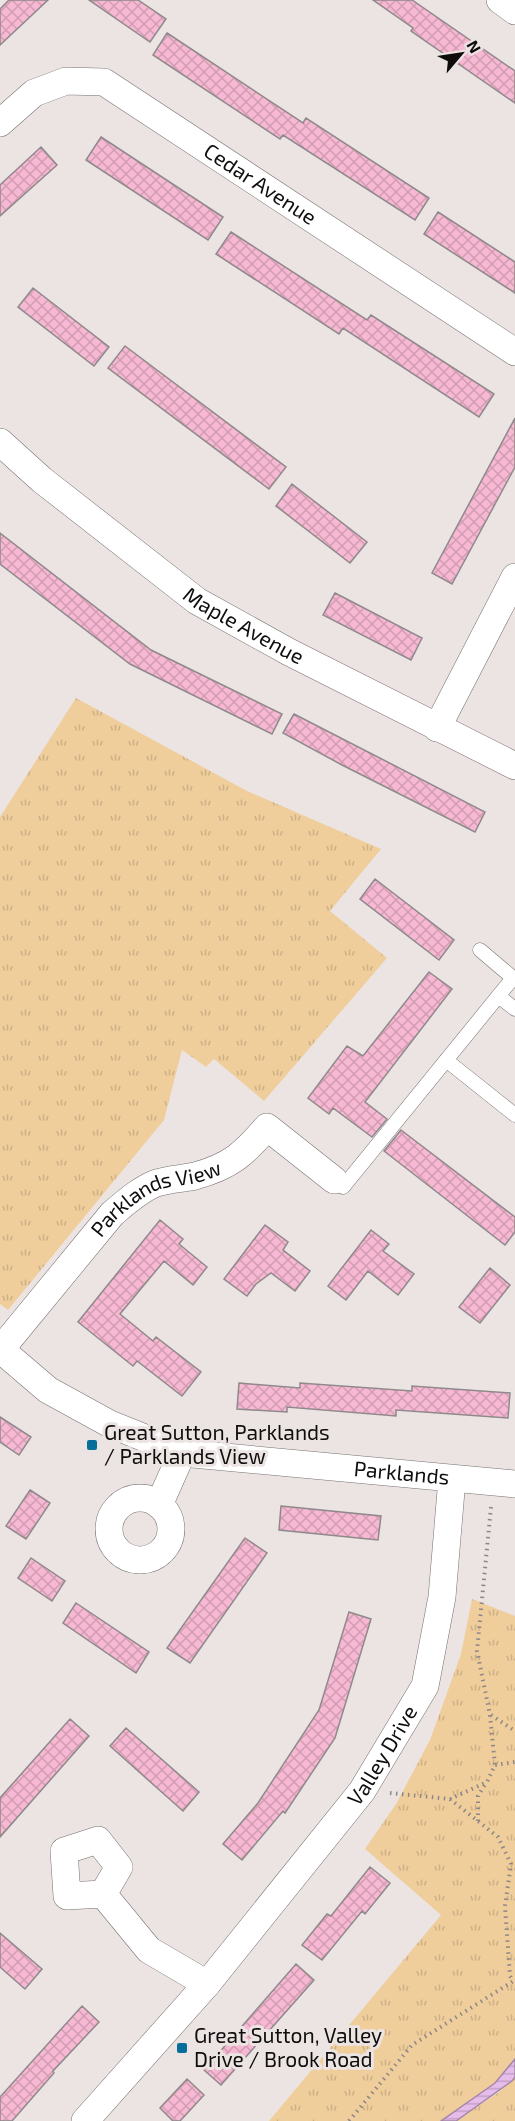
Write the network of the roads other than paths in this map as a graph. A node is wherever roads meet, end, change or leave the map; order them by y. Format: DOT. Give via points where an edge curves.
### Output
graph roads {
  1 [pos="500,0"];
  2 [pos="515,11"];
  3 [pos="0,123"];
  4 [pos="515,352"];
  5 [pos="0,442"];
  6 [pos="515,577"];
  7 [pos="437,728"];
  8 [pos="515,766"];
  9 [pos="480,950"];
  10 [pos="498,996"];
  11 [pos="515,1009"];
  12 [pos="446,1060"];
  13 [pos="515,1115"];
  14 [pos="334,1180"];
  15 [pos="0,1349"];
  16 [pos="182,1453"];
  17 [pos="452,1479"];
  18 [pos="504,1483"];
  19 [pos="159,1504"];
  20 [pos="103,1894"];
  21 [pos="207,1984"];
  22 [pos="85,2121"];
  1 -- 2 [label="street"];
  3 -- 4 [label="street, Cedar Avenue" via="34,93 66,81 104,82"];
  5 -- 7 [label="street, Maple Avenue" via="42,480 197,601"];
  6 -- 7 [label="street"];
  7 -- 8 [label="street, Maple Avenue"];
  9 -- 10 [label="lane" via="513,978"];
  10 -- 11 [label="lane"];
  10 -- 12 [label="lane"];
  12 -- 13 [label="lane"];
  12 -- 14 [label="lane" via="343,1187"];
  14 -- 15 [label="street, Parklands View" via="267,1127 244,1154 218,1168 154,1184 112,1214"];
  15 -- 16 [label="street, Parklands" via="48,1390 110,1424"];
  16 -- 17 [label="street, Parklands"];
  16 -- 19 [label="street"];
  17 -- 18 [label="street, Parklands"];
  17 -- 21 [label="street, Valley Drive" via="442,1597 425,1686 362,1791"];
  20 -- 21 [label="street" via="149,1950"];
  21 -- 22 [label="street, Valley Drive"];
}
